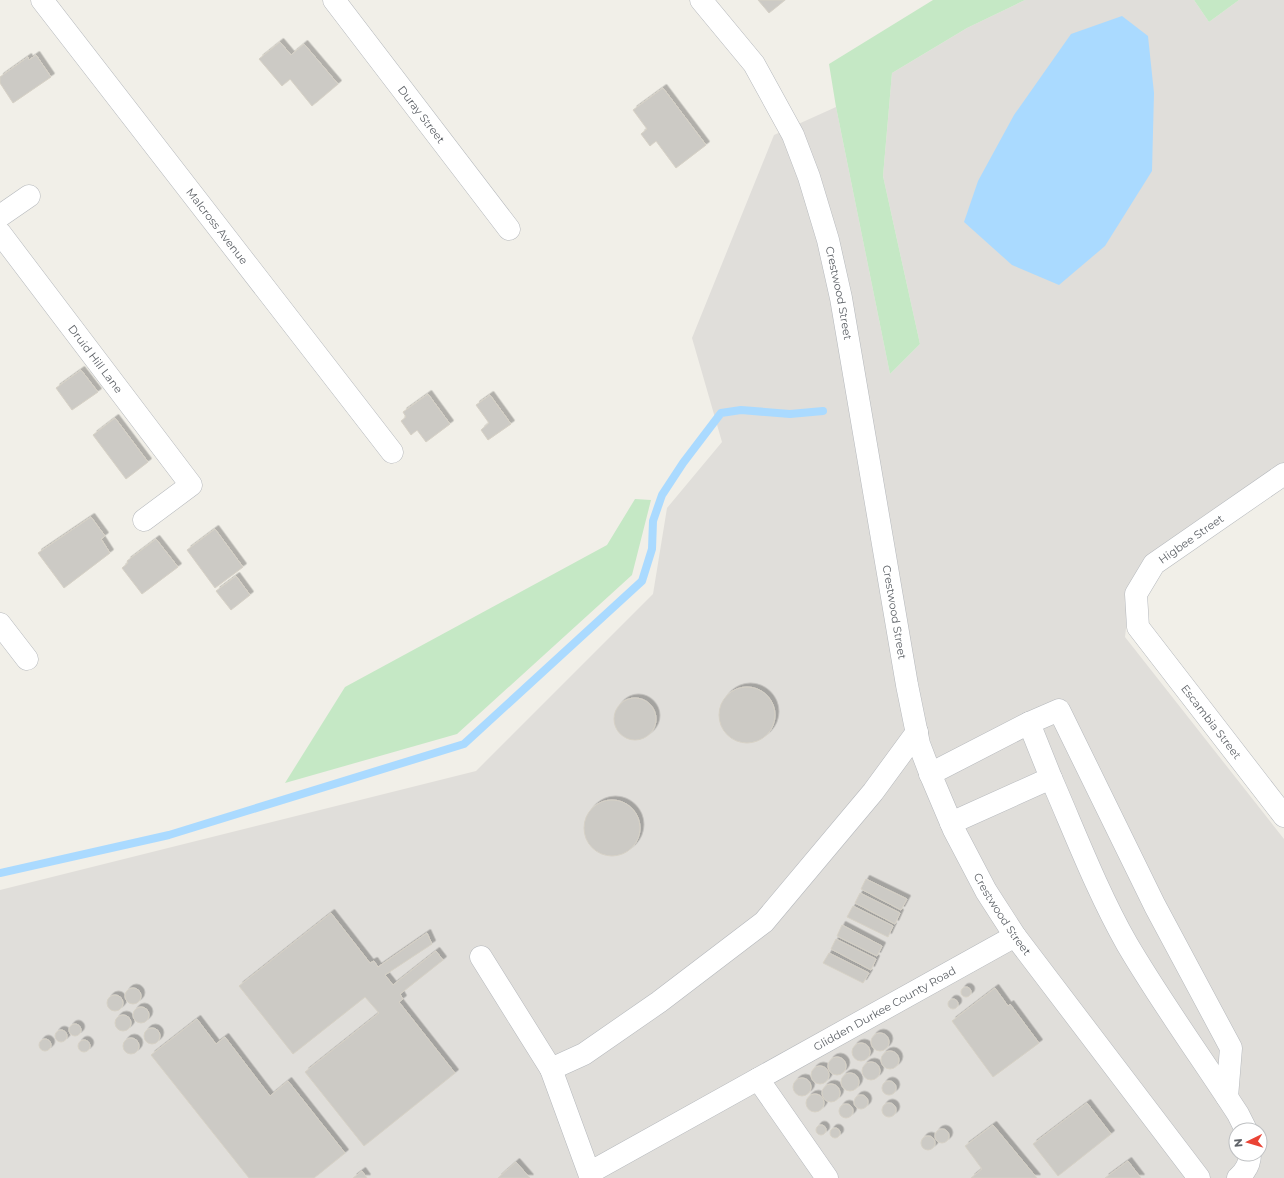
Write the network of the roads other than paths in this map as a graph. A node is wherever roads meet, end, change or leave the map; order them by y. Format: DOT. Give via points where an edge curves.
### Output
graph roads {
  1 [pos="42,0"];
  2 [pos="334,0"];
  3 [pos="701,0"];
  4 [pos="29,196"];
  5 [pos="0,216"];
  6 [pos="509,229"];
  7 [pos="0,234"];
  8 [pos="392,452"];
  9 [pos="1284,474"];
  10 [pos="144,520"];
  11 [pos="0,624"];
  12 [pos="1138,627"];
  13 [pos="27,659"];
  14 [pos="1029,723"];
  15 [pos="917,732"];
  16 [pos="930,774"];
  17 [pos="1051,778"];
  18 [pos="1284,816"];
  19 [pos="951,823"];
  20 [pos="1015,936"];
  21 [pos="481,957"];
  22 [pos="551,1069"];
  23 [pos="756,1081"];
  24 [pos="1227,1097"];
  25 [pos="1241,1122"];
  26 [pos="1250,1162"];
  27 [pos="586,1176"];
  28 [pos="827,1178"];
  29 [pos="1199,1178"];
  30 [pos="1238,1178"];
  1 -- 8 [label="street, Malcross Avenue"];
  2 -- 6 [label="street, Duray Street"];
  3 -- 15 [label="street, Crestwood Street" via="754,64 793,135 828,240 841,298"];
  4 -- 5 [label="street"];
  7 -- 10 [label="street, Druid Hill Lane" via="191,485"];
  9 -- 12 [label="street, Higbee Street" via="1154,564 1136,594"];
  11 -- 13 [label="street"];
  12 -- 18 [label="street, Escambia Street"];
  14 -- 16 [label="street"];
  14 -- 17 [label="street"];
  14 -- 24 [label="street" via="1059,710 1155,906 1231,1048"];
  15 -- 16 [label="street, Crestwood Street"];
  15 -- 22 [label="street" via="873,792 764,922 659,1002 584,1054"];
  16 -- 19 [label="street, Crestwood Street"];
  17 -- 19 [label="street"];
  17 -- 24 [label="street" via="1126,943"];
  19 -- 20 [label="street, Crestwood Street" via="986,890"];
  20 -- 23 [label="street, Glidden Durkee County Road"];
  20 -- 29 [label="street, Crestwood Street"];
  21 -- 22 [label="street"];
  22 -- 27 [label="street"];
  23 -- 27 [label="street, Glidden Durkee County Road"];
  23 -- 28 [label="street"];
  24 -- 25 [label="street"];
  26 -- 30 [label="street"];
}
